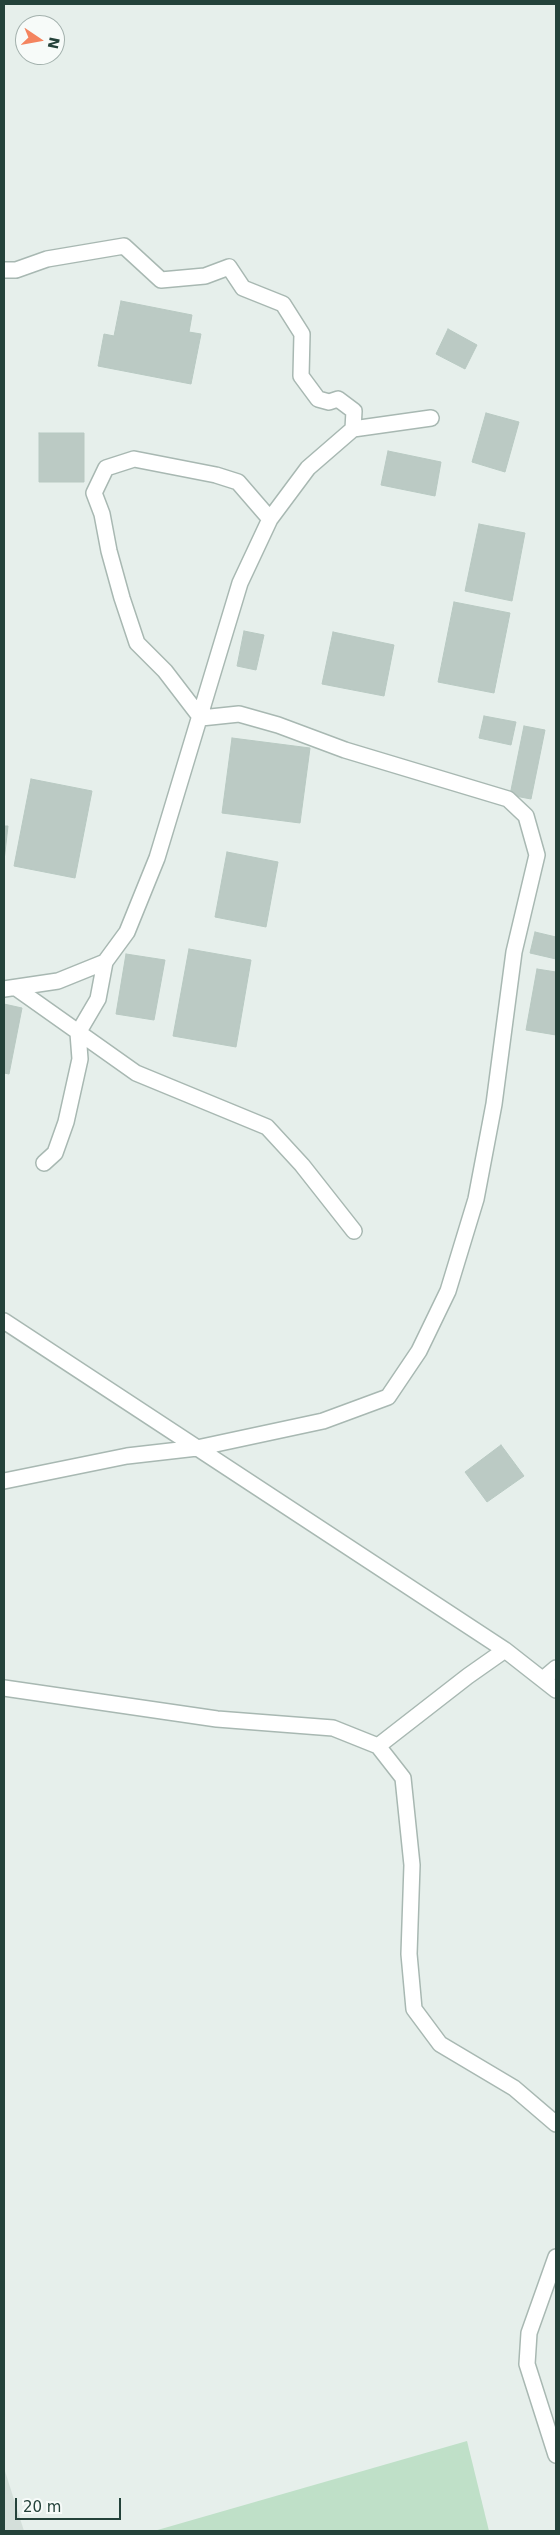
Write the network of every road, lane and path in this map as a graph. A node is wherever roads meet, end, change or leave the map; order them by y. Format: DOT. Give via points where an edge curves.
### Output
graph roads {
  1 [pos="4,270"];
  2 [pos="431,418"];
  3 [pos="353,429"];
  4 [pos="270,519"];
  5 [pos="201,718"];
  6 [pos="105,962"];
  7 [pos="10,989"];
  8 [pos="78,1033"];
  9 [pos="44,1163"];
  10 [pos="354,1231"];
  11 [pos="4,1321"];
  12 [pos="197,1448"];
  13 [pos="4,1482"];
  14 [pos="505,1650"];
  15 [pos="556,1668"];
  16 [pos="543,1679"];
  17 [pos="4,1688"];
  18 [pos="556,1690"];
  19 [pos="378,1746"];
  20 [pos="556,2124"];
  21 [pos="556,2257"];
  22 [pos="556,2455"];
  1 -- 3 [label="street" via="124,246 161,280 205,276 229,267 243,288 283,304 302,334 301,376 318,400 329,402 338,399 354,411"];
  2 -- 3 [label="street"];
  3 -- 4 [label="street" via="308,468"];
  4 -- 5 [label="street" via="240,583"];
  4 -- 5 [label="street" via="238,482 134,459 106,468 94,493 137,643 165,671"];
  5 -- 6 [label="street" via="157,858 126,932"];
  5 -- 12 [label="street" via="239,714 278,724 354,753 508,799 526,816 537,856 514,952 494,1104 476,1199 448,1291 419,1351 388,1397 324,1421"];
  6 -- 7 [label="street" via="58,981"];
  6 -- 8 [label="street" via="98,999"];
  7 -- 8 [label="street"];
  8 -- 9 [label="street" via="80,1059 76,1082 55,1153"];
  8 -- 10 [label="street" via="136,1073 267,1128 302,1165"];
  11 -- 12 [label="street"];
  12 -- 13 [label="street" via="127,1456"];
  12 -- 14 [label="street"];
  14 -- 16 [label="street"];
  14 -- 19 [label="street"];
  15 -- 16 [label="street"];
  16 -- 18 [label="street"];
  17 -- 19 [label="street" via="217,1719 333,1728"];
  19 -- 20 [label="street" via="403,1778 412,1865 409,1954 414,2009 440,2044 514,2088"];
  21 -- 22 [label="street" via="529,2332 527,2364"];
}
